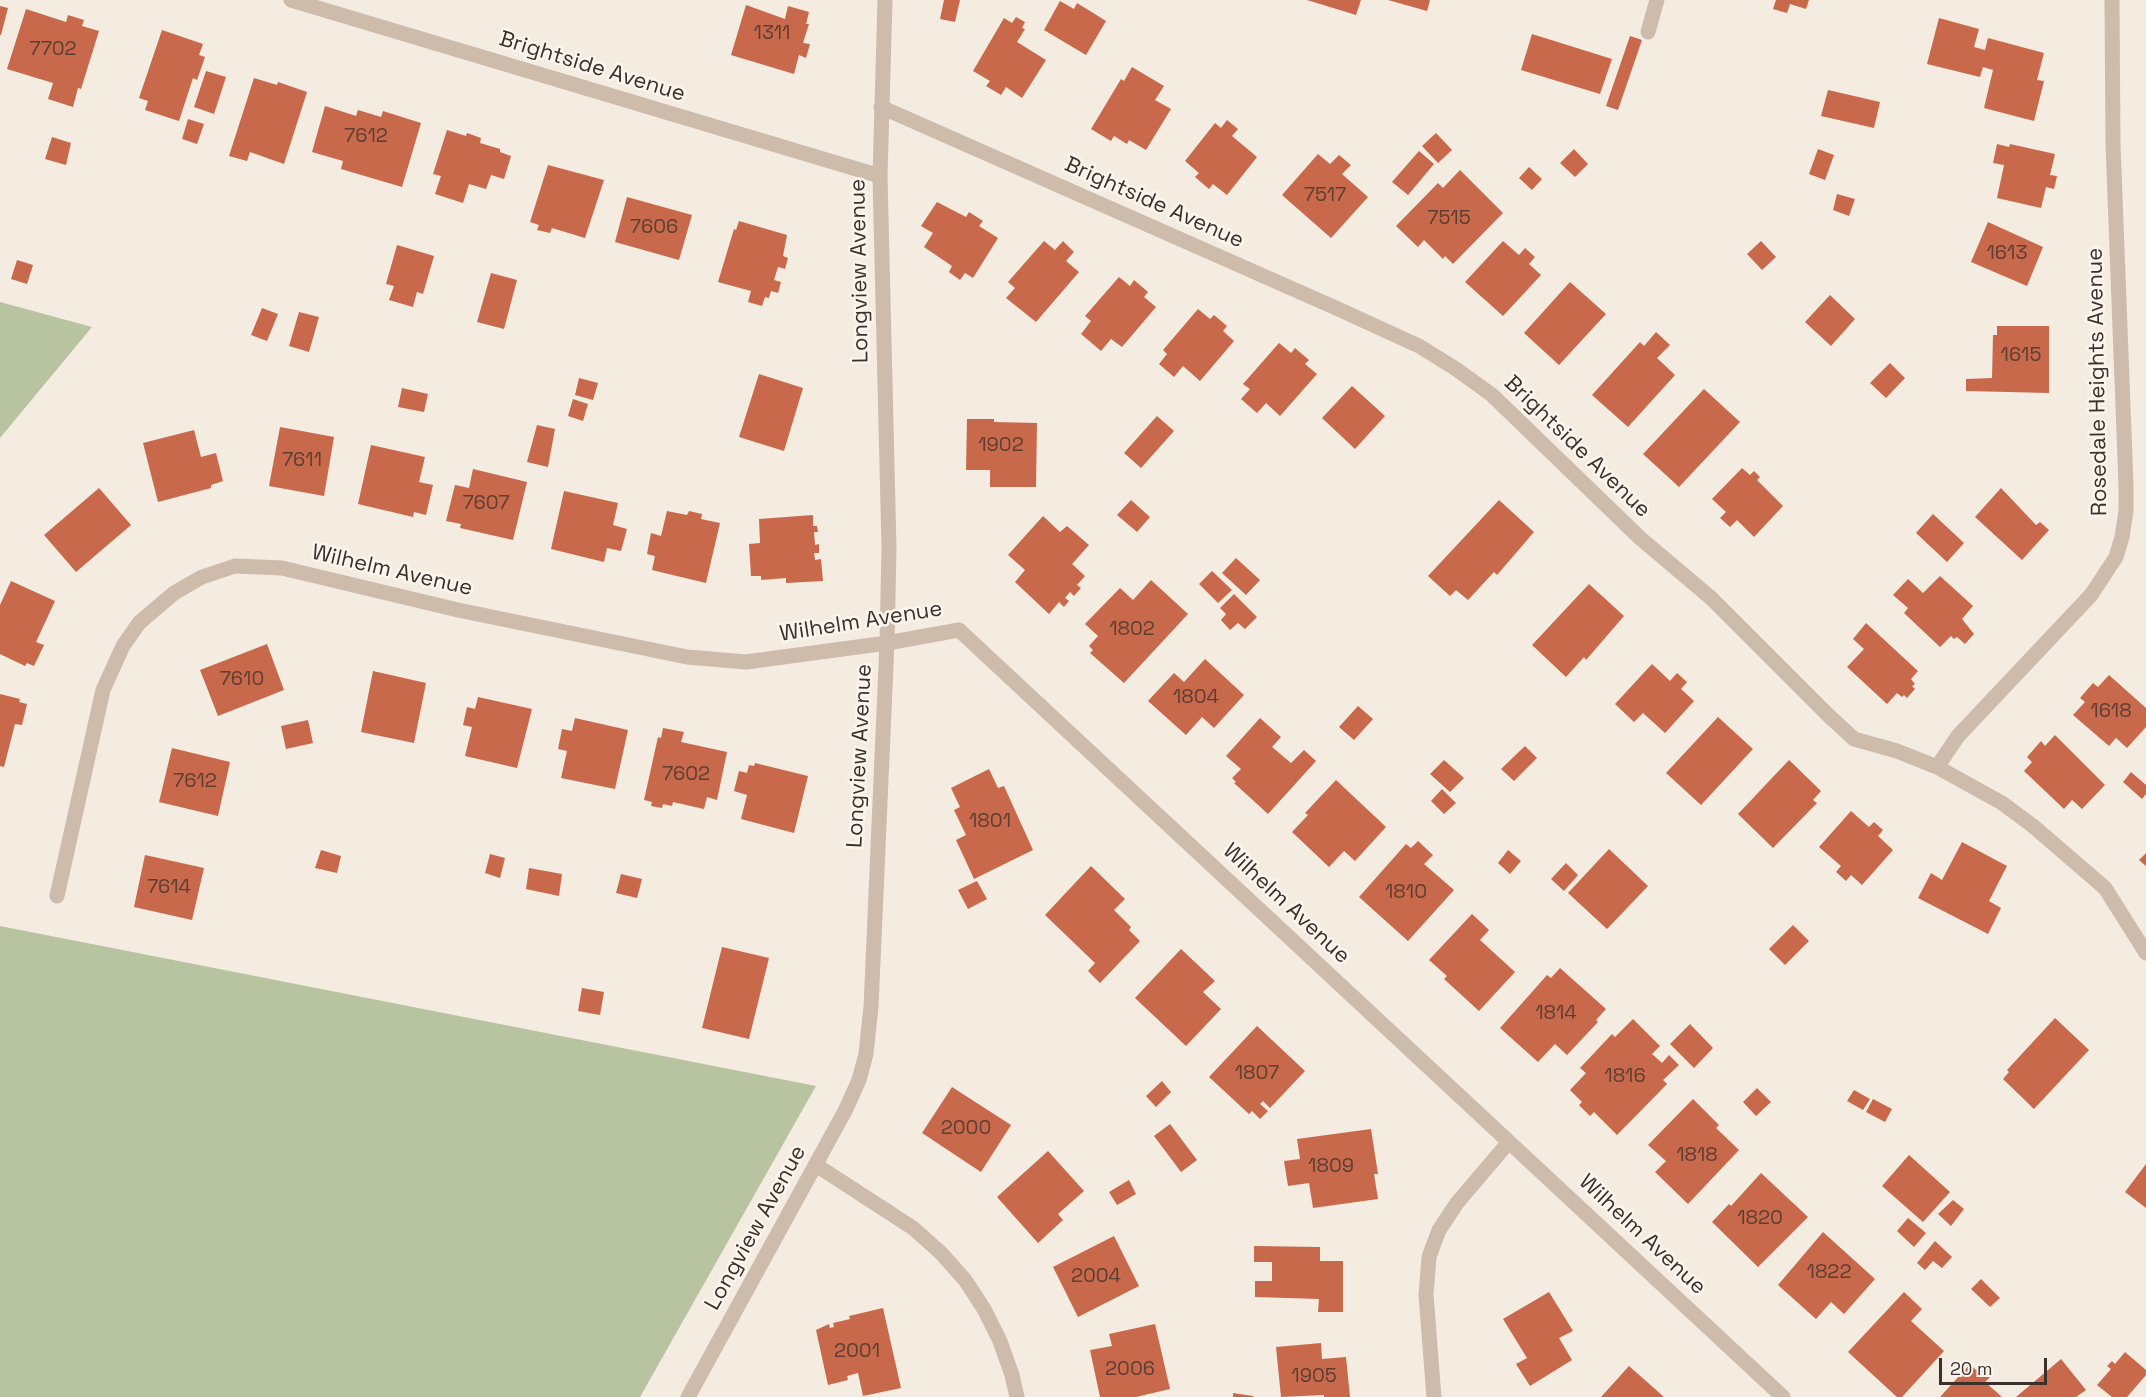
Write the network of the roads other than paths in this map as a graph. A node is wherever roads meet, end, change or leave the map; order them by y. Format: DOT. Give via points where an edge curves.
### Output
graph roads {
  1 [pos="291,0"];
  2 [pos="885,0"];
  3 [pos="1657,0"];
  4 [pos="2112,0"];
  5 [pos="1647,32"];
  6 [pos="881,107"];
  7 [pos="880,176"];
  8 [pos="887,643"];
  9 [pos="1937,767"];
  10 [pos="57,896"];
  11 [pos="2146,953"];
  12 [pos="1508,1143"];
  13 [pos="816,1165"];
  14 [pos="688,1397"];
  15 [pos="1017,1397"];
  16 [pos="1434,1397"];
  17 [pos="1783,1397"];
  1 -- 7 [label="street, Brightside Avenue"];
  2 -- 6 [label="street, Longview Avenue"];
  3 -- 5 [label="street"];
  4 -- 9 [label="street, Rosedale Heights Avenue" via="2126,485 2122,537 2116,557 2091,595 1958,736"];
  6 -- 7 [label="street, Longview Avenue"];
  6 -- 9 [label="street, Brightside Avenue" via="1336,308 1419,346 1456,369 1492,395 1640,538 1711,598 1854,739"];
  7 -- 8 [label="street, Longview Avenue" via="888,501"];
  8 -- 10 [label="street, Wilhelm Avenue" via="746,662 687,657 458,610 282,568 235,566 202,577 174,593 139,623 123,646 103,690"];
  8 -- 12 [label="street, Wilhelm Avenue" via="959,630"];
  8 -- 13 [label="street, Longview Avenue" via="872,996 866,1054 859,1080"];
  9 -- 11 [label="street, Brightside Avenue" via="2002,803 2106,888"];
  12 -- 16 [label="street" via="1457,1203 1439,1230 1429,1257 1426,1295"];
  12 -- 17 [label="street, Wilhelm Avenue"];
  13 -- 14 [label="street, Longview Avenue"];
  13 -- 15 [label="street" via="913,1228 965,1280 1000,1341"];
}
